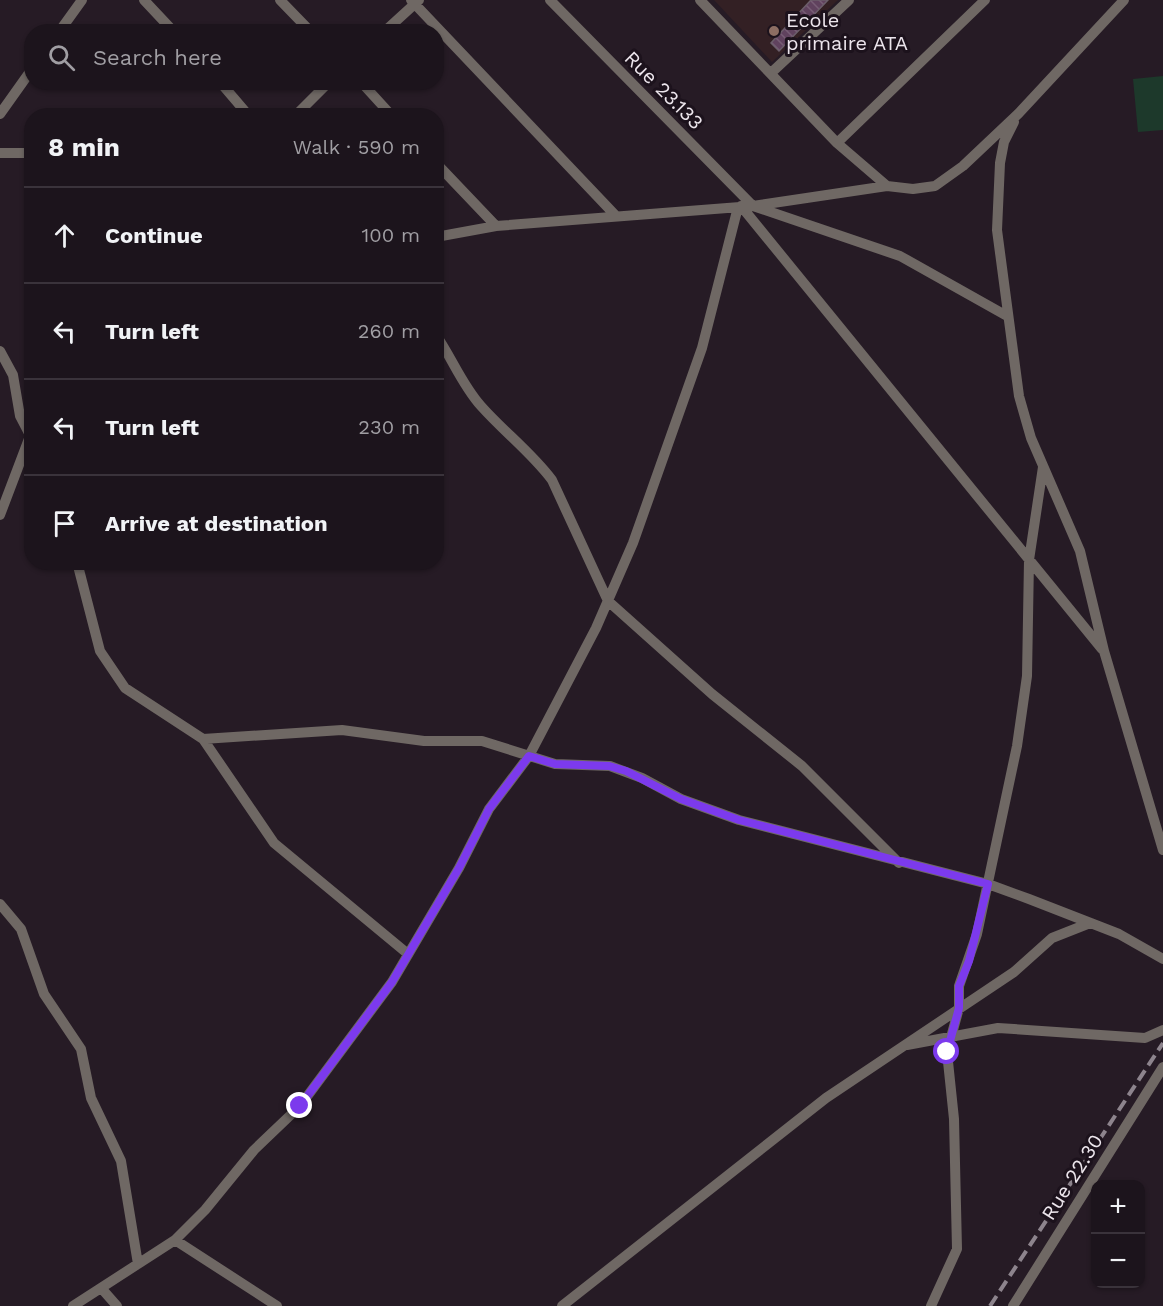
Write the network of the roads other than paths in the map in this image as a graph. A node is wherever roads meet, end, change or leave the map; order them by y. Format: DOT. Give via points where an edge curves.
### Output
graph roads {
  1 [pos="82,0"];
  2 [pos="144,0"];
  3 [pos="280,0"];
  4 [pos="700,0"];
  5 [pos="849,0"];
  6 [pos="985,0"];
  7 [pos="415,1"];
  8 [pos="557,2"];
  9 [pos="1119,2"];
  10 [pos="65,24"];
  11 [pos="166,24"];
  12 [pos="303,24"];
  13 [pos="392,24"];
  14 [pos="437,24"];
  15 [pos="444,32"];
  16 [pos="771,73"];
  17 [pos="24,80"];
  18 [pos="227,90"];
  19 [pos="321,90"];
  20 [pos="368,90"];
  21 [pos="241,108"];
  22 [pos="303,108"];
  23 [pos="385,108"];
  24 [pos="0,114"];
  25 [pos="1018,114"];
  26 [pos="837,143"];
  27 [pos="0,153"];
  28 [pos="24,153"];
  29 [pos="444,171"];
  30 [pos="887,186"];
  31 [pos="744,206"];
  32 [pos="616,216"];
  33 [pos="496,226"];
  34 [pos="444,236"];
  35 [pos="1007,316"];
  36 [pos="444,349"];
  37 [pos="0,351"];
  38 [pos="24,424"];
  39 [pos="24,455"];
  40 [pos="1043,467"];
  41 [pos="0,515"];
  42 [pos="1029,560"];
  43 [pos="79,570"];
  44 [pos="609,601"];
  45 [pos="1104,651"];
  46 [pos="203,739"];
  47 [pos="529,756"];
  48 [pos="1163,850"];
  49 [pos="899,863"];
  50 [pos="988,884"];
  51 [pos="0,904"];
  52 [pos="1090,923"];
  53 [pos="408,954"];
  54 [pos="1163,959"];
  55 [pos="959,1008"];
  56 [pos="1163,1030"];
  57 [pos="950,1038"];
  58 [pos="903,1046"];
  59 [pos="1163,1067"];
  60 [pos="175,1240"];
  61 [pos="138,1264"];
  62 [pos="102,1289"];
  63 [pos="73,1306"];
  64 [pos="117,1306"];
  65 [pos="277,1306"];
  66 [pos="562,1306"];
  67 [pos="931,1306"];
  68 [pos="1013,1306"];
  1 -- 10 [label="street"];
  2 -- 11 [label="street"];
  3 -- 12 [label="street"];
  4 -- 16 [label="street"];
  5 -- 16 [label="street"];
  6 -- 26 [label="street"];
  7 -- 13 [label="street"];
  7 -- 14 [label="street"];
  8 -- 31 [label="street, Rue 23.133"];
  9 -- 25 [label="street"];
  15 -- 32 [label="street"];
  16 -- 26 [label="street"];
  17 -- 24 [label="street"];
  18 -- 21 [label="street"];
  19 -- 22 [label="street"];
  20 -- 23 [label="street"];
  25 -- 30 [label="street" via="963,166 934,186"];
  25 -- 35 [label="street" via="1004,142 997,201 998,253"];
  26 -- 30 [label="street"];
  27 -- 28 [label="street"];
  29 -- 33 [label="street"];
  30 -- 31 [label="street"];
  31 -- 32 [label="street"];
  31 -- 35 [label="street" via="900,256"];
  31 -- 42 [label="street, Rue 23.133"];
  31 -- 44 [label="street" via="702,348"];
  32 -- 33 [label="street"];
  33 -- 34 [label="street"];
  35 -- 40 [label="street" via="1019,396"];
  36 -- 44 [label="street" via="481,406 539,462 552,480"];
  37 -- 38 [label="street" via="13,375"];
  39 -- 41 [label="street"];
  40 -- 42 [label="street"];
  40 -- 45 [label="street" via="1080,551"];
  42 -- 45 [label="street, Rue 23.133"];
  42 -- 50 [label="street" via="1027,676 1017,746"];
  43 -- 46 [label="street" via="100,651 125,688"];
  44 -- 47 [label="street"];
  44 -- 49 [label="street" via="712,694 802,766"];
  45 -- 48 [label="street"];
  46 -- 47 [label="street" via="342,730 424,741 482,741"];
  46 -- 53 [label="street" via="274,843"];
  47 -- 49 [label="street" via="555,764 609,766 707,810"];
  47 -- 53 [label="street" via="489,809"];
  49 -- 50 [label="street"];
  50 -- 52 [label="street"];
  50 -- 55 [label="street" via="972,952 959,986"];
  51 -- 61 [label="street" via="21,929 44,994 81,1049 91,1098 121,1161"];
  52 -- 54 [label="street"];
  52 -- 55 [label="street" via="1052,938 1014,972"];
  53 -- 60 [label="street" via="344,1050 300,1106 254,1150"];
  55 -- 57 [label="street"];
  55 -- 58 [label="street"];
  56 -- 57 [label="street" via="1145,1038 998,1028"];
  57 -- 58 [label="street"];
  57 -- 67 [label="street" via="947,1052 954,1119 958,1237 957,1249"];
  58 -- 66 [label="street" via="826,1098"];
  59 -- 68 [label="street, Rue 22.30"];
  60 -- 61 [label="street"];
  60 -- 65 [label="street"];
  61 -- 62 [label="street"];
  62 -- 63 [label="street"];
  62 -- 64 [label="street"];
}
